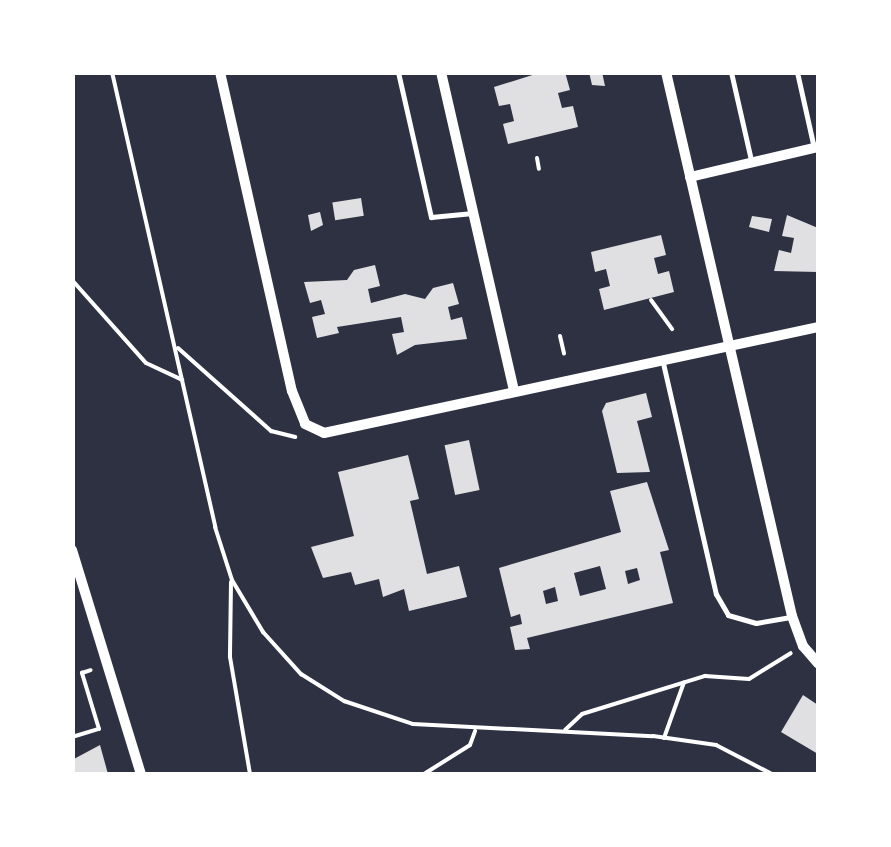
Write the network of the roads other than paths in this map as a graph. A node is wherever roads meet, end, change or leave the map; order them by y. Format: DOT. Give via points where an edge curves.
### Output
graph roads {
  1 [pos="220,72"];
  2 [pos="398,72"];
  3 [pos="441,72"];
  4 [pos="666,72"];
  5 [pos="730,72"];
  6 [pos="797,72"];
  7 [pos="816,147"];
  8 [pos="751,163"];
  9 [pos="690,178"];
  10 [pos="473,213"];
  11 [pos="818,328"];
  12 [pos="731,345"];
  13 [pos="662,360"];
  14 [pos="514,392"];
  15 [pos="72,550"];
  16 [pos="792,616"];
  17 [pos="818,662"];
  18 [pos="141,774"];
  1 -- 14 [label="street" via="304,424 324,433"];
  2 -- 10 [label="lane" via="431,217"];
  3 -- 10 [label="street"];
  4 -- 9 [label="street"];
  5 -- 8 [label="lane"];
  6 -- 7 [label="lane"];
  7 -- 8 [label="street"];
  8 -- 9 [label="street"];
  9 -- 12 [label="street"];
  10 -- 14 [label="street"];
  11 -- 12 [label="street"];
  12 -- 13 [label="street"];
  12 -- 16 [label="street"];
  13 -- 14 [label="street"];
  13 -- 16 [label="lane" via="716,594 728,615"];
  15 -- 18 [label="street"];
  16 -- 17 [label="street" via="803,646"];
}
